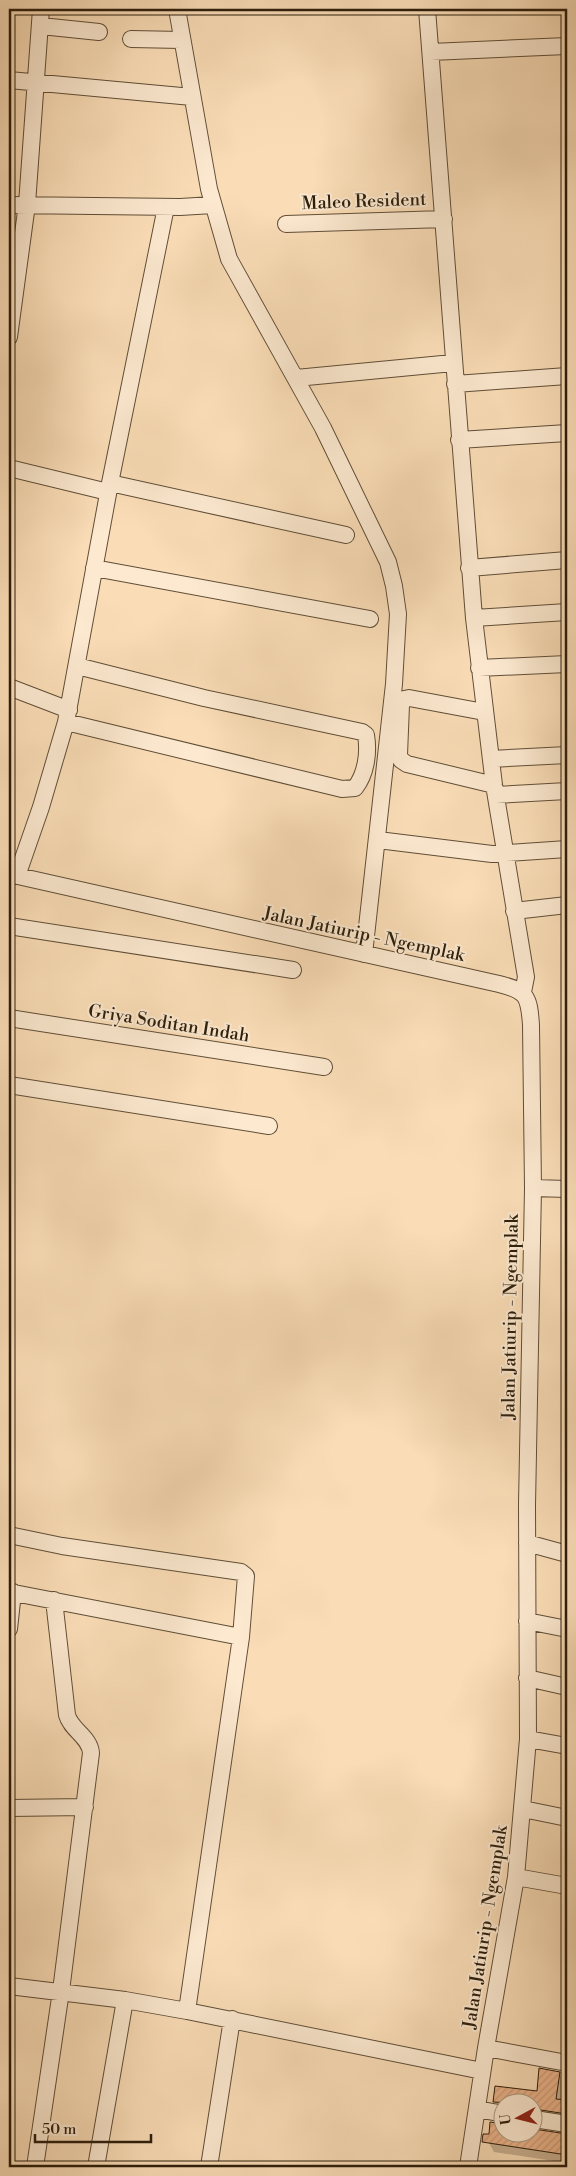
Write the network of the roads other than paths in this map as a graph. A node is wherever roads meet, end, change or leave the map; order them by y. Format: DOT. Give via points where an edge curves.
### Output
graph roads {
  1 [pos="42,9"];
  2 [pos="177,9"];
  3 [pos="427,9"];
  4 [pos="41,26"];
  5 [pos="99,32"];
  6 [pos="131,39"];
  7 [pos="182,40"];
  8 [pos="567,46"];
  9 [pos="430,52"];
  10 [pos="9,80"];
  11 [pos="35,83"];
  12 [pos="185,96"];
  13 [pos="27,204"];
  14 [pos="9,205"];
  15 [pos="207,206"];
  16 [pos="166,207"];
  17 [pos="444,219"];
  18 [pos="286,224"];
  19 [pos="9,337"];
  20 [pos="453,364"];
  21 [pos="567,376"];
  22 [pos="296,378"];
  23 [pos="454,384"];
  24 [pos="567,433"];
  25 [pos="459,440"];
  26 [pos="9,468"];
  27 [pos="109,488"];
  28 [pos="346,535"];
  29 [pos="567,560"];
  30 [pos="94,568"];
  31 [pos="469,568"];
  32 [pos="567,612"];
  33 [pos="474,618"];
  34 [pos="370,619"];
  35 [pos="567,664"];
  36 [pos="77,666"];
  37 [pos="479,668"];
  38 [pos="9,687"];
  39 [pos="484,712"];
  40 [pos="68,716"];
  41 [pos="567,755"];
  42 [pos="491,760"];
  43 [pos="495,790"];
  44 [pos="567,791"];
  45 [pos="378,840"];
  46 [pos="567,849"];
  47 [pos="504,854"];
  48 [pos="13,875"];
  49 [pos="567,905"];
  50 [pos="514,910"];
  51 [pos="9,926"];
  52 [pos="353,952"];
  53 [pos="293,970"];
  54 [pos="523,992"];
  55 [pos="9,1018"];
  56 [pos="324,1067"];
  57 [pos="9,1085"];
  58 [pos="270,1126"];
  59 [pos="533,1188"];
  60 [pos="567,1189"];
  61 [pos="9,1536"];
  62 [pos="527,1544"];
  63 [pos="567,1554"];
  64 [pos="11,1592"];
  65 [pos="54,1600"];
  66 [pos="527,1621"];
  67 [pos="9,1629"];
  68 [pos="567,1629"];
  69 [pos="241,1637"];
  70 [pos="527,1678"];
  71 [pos="567,1686"];
  72 [pos="528,1738"];
  73 [pos="567,1746"];
  74 [pos="85,1807"];
  75 [pos="9,1808"];
  76 [pos="523,1809"];
  77 [pos="567,1818"];
  78 [pos="516,1877"];
  79 [pos="567,1886"];
  80 [pos="9,1986"];
  81 [pos="61,1991"];
  82 [pos="125,2000"];
  83 [pos="187,2011"];
  84 [pos="232,2019"];
  85 [pos="486,2048"];
  86 [pos="567,2063"];
  87 [pos="482,2071"];
  88 [pos="477,2109"];
  89 [pos="494,2112"];
  90 [pos="544,2121"];
  91 [pos="567,2124"];
  92 [pos="35,2167"];
  93 [pos="96,2167"];
  94 [pos="209,2167"];
  95 [pos="468,2167"];
  1 -- 4 [label="street"];
  2 -- 7 [label="street"];
  3 -- 9 [label="street"];
  4 -- 5 [label="street"];
  4 -- 11 [label="street"];
  6 -- 7 [label="street"];
  7 -- 12 [label="street"];
  8 -- 9 [label="street"];
  9 -- 17 [label="street"];
  10 -- 11 [label="street"];
  11 -- 12 [label="street"];
  11 -- 13 [label="street"];
  12 -- 15 [label="street"];
  13 -- 14 [label="street"];
  13 -- 16 [label="street"];
  13 -- 19 [label="street"];
  15 -- 16 [label="street"];
  15 -- 22 [label="street" via="229,259"];
  16 -- 27 [label="street"];
  17 -- 18 [label="street, Maleo Resident"];
  17 -- 20 [label="street"];
  20 -- 22 [label="street"];
  20 -- 23 [label="street"];
  21 -- 23 [label="street"];
  22 -- 45 [label="street" via="388,562 394,586 398,614 394,684"];
  23 -- 25 [label="street"];
  24 -- 25 [label="street"];
  25 -- 31 [label="street"];
  26 -- 27 [label="street"];
  27 -- 28 [label="street"];
  27 -- 30 [label="street"];
  29 -- 31 [label="street"];
  30 -- 34 [label="street"];
  30 -- 36 [label="street"];
  31 -- 33 [label="street"];
  32 -- 33 [label="street"];
  33 -- 37 [label="street"];
  35 -- 37 [label="street"];
  36 -- 40 [label="street"];
  36 -- 40 [label="street" via="204,698 362,732 367,742 364,777 355,788 342,789"];
  37 -- 39 [label="street"];
  38 -- 40 [label="street"];
  39 -- 42 [label="street"];
  39 -- 43 [label="street" via="404,699 399,755 408,764"];
  40 -- 48 [label="street" via="41,807"];
  41 -- 42 [label="street"];
  42 -- 43 [label="street"];
  43 -- 44 [label="street"];
  43 -- 47 [label="street"];
  45 -- 47 [label="street"];
  45 -- 52 [label="street"];
  46 -- 47 [label="street"];
  47 -- 50 [label="street"];
  48 -- 52 [label="street, Jalan Jatiurip - Ngemplak"];
  49 -- 50 [label="street"];
  50 -- 54 [label="street" via="526,977"];
  51 -- 53 [label="street"];
  52 -- 54 [label="street, Jalan Jatiurip - Ngemplak"];
  54 -- 59 [label="street, Jalan Jatiurip - Ngemplak" via="530,1006 531,1025"];
  55 -- 56 [label="street, Griya Soditan Indah"];
  57 -- 58 [label="street"];
  59 -- 60 [label="street"];
  59 -- 62 [label="street, Jalan Jatiurip - Ngemplak"];
  61 -- 69 [label="street" via="241,1572 246,1576"];
  62 -- 63 [label="street"];
  62 -- 66 [label="street, Jalan Jatiurip - Ngemplak"];
  64 -- 65 [label="street"];
  64 -- 67 [label="street"];
  65 -- 69 [label="street"];
  65 -- 74 [label="street" via="67,1715 91,1751"];
  66 -- 68 [label="street"];
  66 -- 70 [label="street, Jalan Jatiurip - Ngemplak"];
  69 -- 83 [label="street"];
  70 -- 71 [label="street"];
  70 -- 72 [label="street, Jalan Jatiurip - Ngemplak"];
  72 -- 73 [label="street"];
  72 -- 76 [label="street, Jalan Jatiurip - Ngemplak"];
  74 -- 75 [label="street"];
  74 -- 81 [label="street"];
  76 -- 77 [label="street"];
  76 -- 78 [label="street, Jalan Jatiurip - Ngemplak"];
  78 -- 79 [label="street"];
  78 -- 85 [label="street, Jalan Jatiurip - Ngemplak"];
  80 -- 81 [label="street"];
  81 -- 82 [label="street"];
  81 -- 92 [label="street"];
  82 -- 83 [label="street"];
  82 -- 93 [label="street"];
  83 -- 84 [label="street"];
  84 -- 87 [label="street"];
  84 -- 94 [label="street"];
  85 -- 86 [label="street"];
  85 -- 87 [label="street, Jalan Jatiurip - Ngemplak"];
  87 -- 88 [label="street, Jalan Jatiurip - Ngemplak"];
  88 -- 89 [label="street"];
  88 -- 95 [label="street, Jalan Jatiurip - Ngemplak"];
  90 -- 91 [label="street"];
}
